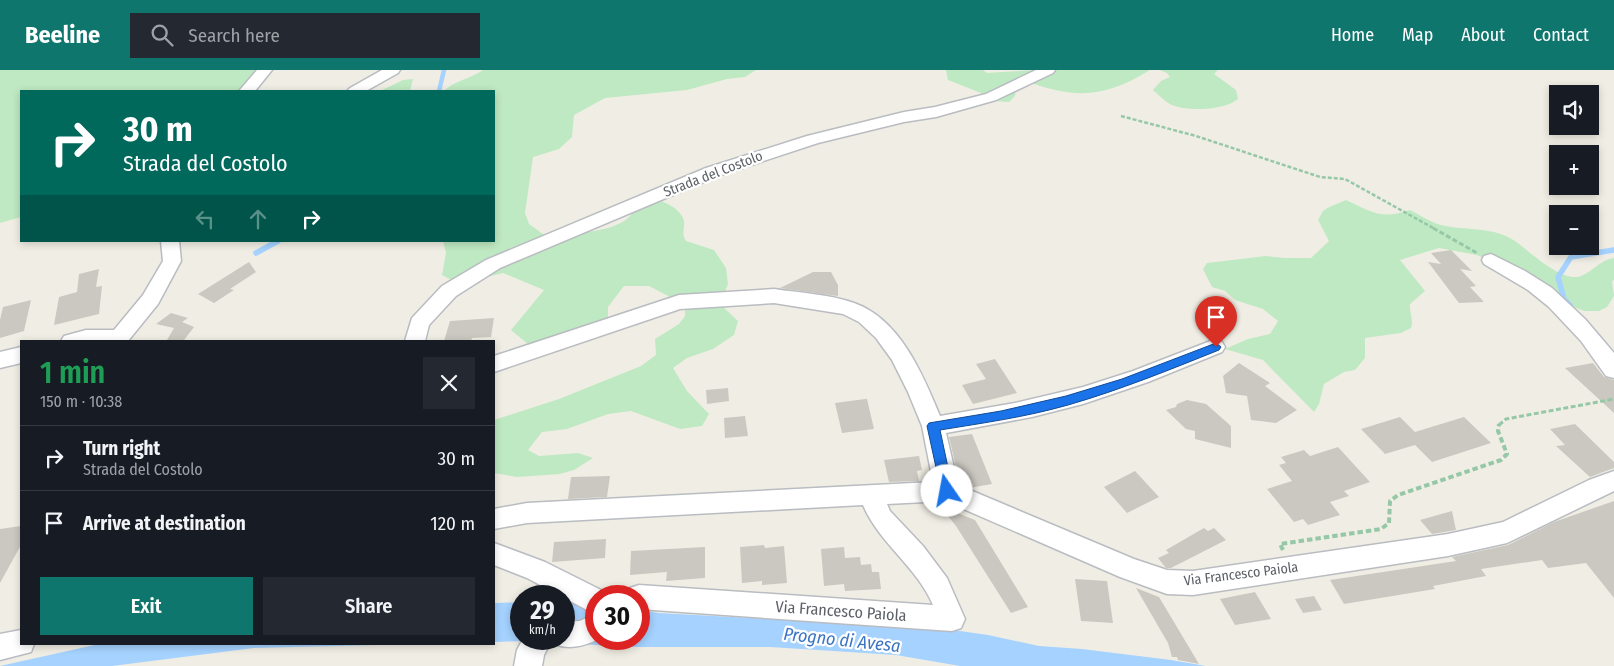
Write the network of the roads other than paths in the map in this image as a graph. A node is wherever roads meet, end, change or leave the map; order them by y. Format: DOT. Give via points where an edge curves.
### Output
graph roads {
  1 [pos="265,70"];
  2 [pos="393,70"];
  3 [pos="1048,70"];
  4 [pos="247,90"];
  5 [pos="357,90"];
  6 [pos="170,242"];
  7 [pos="1491,260"];
  8 [pos="75,340"];
  9 [pos="117,340"];
  10 [pos="415,340"];
  11 [pos="1216,347"];
  12 [pos="20,355"];
  13 [pos="0,360"];
  14 [pos="495,364"];
  15 [pos="1614,370"];
  16 [pos="933,426"];
  17 [pos="1614,481"];
  18 [pos="947,491"];
  19 [pos="871,495"];
  20 [pos="495,519"];
  21 [pos="495,554"];
  22 [pos="585,594"];
  23 [pos="650,598"];
  24 [pos="20,643"];
  25 [pos="0,647"];
  26 [pos="531,650"];
  27 [pos="528,666"];
  1 -- 4 [label="street"];
  2 -- 5 [label="street"];
  3 -- 10 [label="street, Strada del Costolo" via="991,97 813,139 712,172 492,264 449,291 419,323"];
  6 -- 9 [label="street" via="172,261 151,299"];
  7 -- 15 [label="street" via="1552,299 1603,353"];
  8 -- 9 [label="street" via="86,337"];
  11 -- 16 [label="street" via="1066,401"];
  12 -- 13 [label="street"];
  14 -- 16 [label="street" via="679,302 774,296 798,298 848,308 866,317 900,356"];
  16 -- 18 [label="street"];
  17 -- 18 [label="street, Via Francesco Paiola" via="1508,532 1448,545 1193,582 1166,582 1129,569"];
  18 -- 19 [label="street, Via Francesco Paiola"];
  19 -- 20 [label="street, Via Francesco Paiola" via="526,514"];
  19 -- 23 [label="street, Via Francesco Paiola" via="881,518 938,586 952,619"];
  21 -- 22 [label="street"];
  24 -- 25 [label="street"];
  26 -- 27 [label="street"];
}
